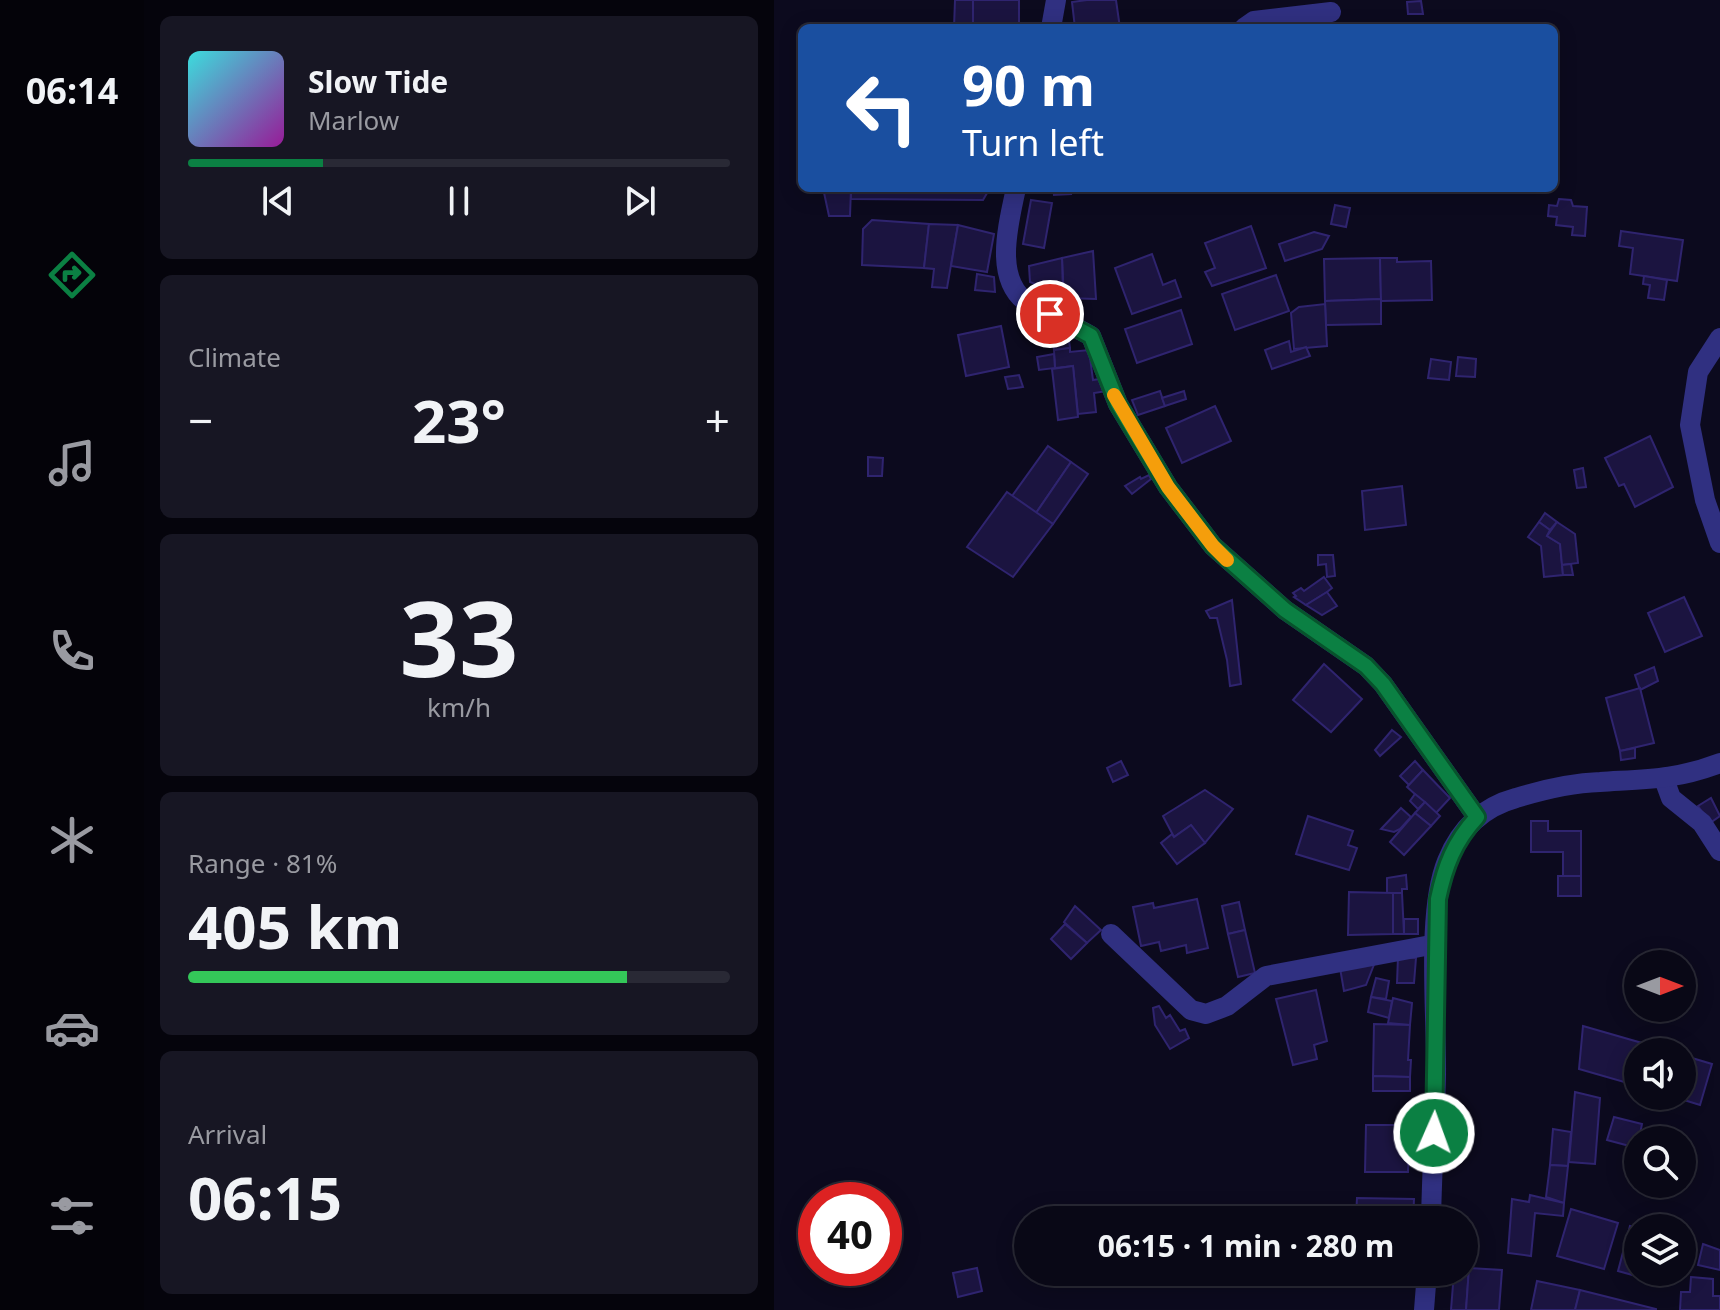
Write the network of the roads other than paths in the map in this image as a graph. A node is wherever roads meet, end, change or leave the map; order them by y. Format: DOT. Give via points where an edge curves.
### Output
graph roads {
  1 [pos="1056,0"];
  2 [pos="1331,12"];
  3 [pos="1052,24"];
  4 [pos="1250,24"];
  5 [pos="1015,192"];
  6 [pos="1720,338"];
  7 [pos="1720,543"];
  8 [pos="1720,763"];
  9 [pos="1664,779"];
  10 [pos="1477,817"];
  11 [pos="1720,851"];
  12 [pos="1111,934"];
  13 [pos="1436,944"];
  14 [pos="1431,1206"];
  15 [pos="1426,1286"];
  16 [pos="1424,1310"];
  1 -- 3 [label="street"];
  2 -- 4 [label="street"];
  5 -- 10 [label="street" via="1005,249 1009,279 1027,303 1091,336 1118,404 1168,487 1213,546 1285,610 1366,666"];
  6 -- 7 [label="street" via="1698,372 1690,425"];
  8 -- 9 [label="street"];
  9 -- 10 [label="street" via="1596,782 1516,798"];
  9 -- 11 [label="street" via="1671,798 1702,823"];
  10 -- 13 [label="street" via="1446,862"];
  12 -- 13 [label="street" via="1191,1010 1206,1014 1227,1006 1266,976"];
  13 -- 14 [label="street"];
  15 -- 16 [label="street"];
}
